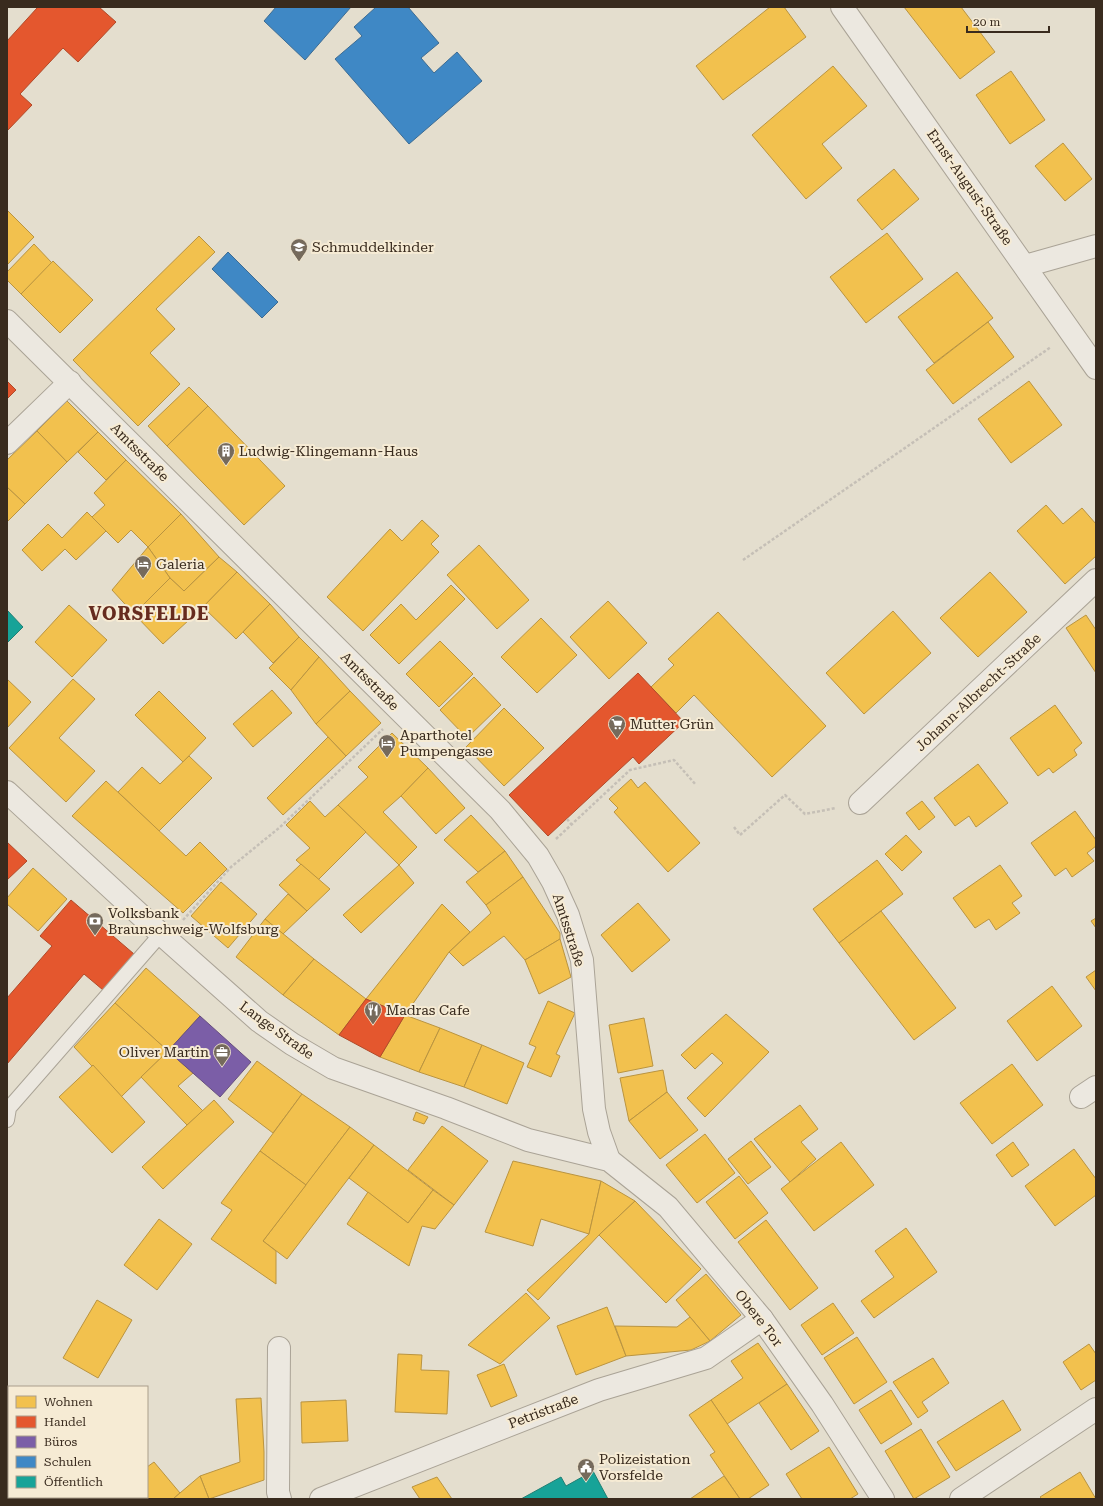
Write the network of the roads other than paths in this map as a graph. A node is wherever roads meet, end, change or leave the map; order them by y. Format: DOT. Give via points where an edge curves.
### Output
graph roads {
  1 [pos="842,7"];
  2 [pos="1096,246"];
  3 [pos="1025,266"];
  4 [pos="7,320"];
  5 [pos="1096,368"];
  6 [pos="70,382"];
  7 [pos="7,443"];
  8 [pos="1096,580"];
  9 [pos="7,792"];
  10 [pos="860,803"];
  11 [pos="164,936"];
  12 [pos="7,1120"];
  13 [pos="609,1160"];
  14 [pos="762,1319"];
  15 [pos="279,1348"];
  16 [pos="1096,1409"];
  17 [pos="280,1499"];
  18 [pos="321,1499"];
  19 [pos="883,1499"];
  20 [pos="961,1499"];
  1 -- 3 [label="street, Ernst-August-Straße"];
  2 -- 3 [label="street"];
  3 -- 5 [label="street, Ernst-August-Straße"];
  4 -- 6 [label="street, Amtsstraße"];
  6 -- 7 [label="street"];
  6 -- 13 [label="street, Amtsstraße" via="500,810 538,856 568,915 582,960 594,1109"];
  8 -- 10 [label="street, Johann-Albrecht-Straße"];
  9 -- 11 [label="street, Lange Straße"];
  11 -- 12 [label="lane" via="9,1108"];
  11 -- 13 [label="street, Lange Straße" via="259,1021 333,1068 528,1140"];
  13 -- 14 [label="street, Obere Tor" via="668,1207"];
  14 -- 18 [label="street, Petristraße" via="706,1358 599,1390"];
  14 -- 19 [label="street, Obere Tor" via="822,1404"];
  15 -- 17 [label="street"];
  16 -- 20 [label="street"];
}
